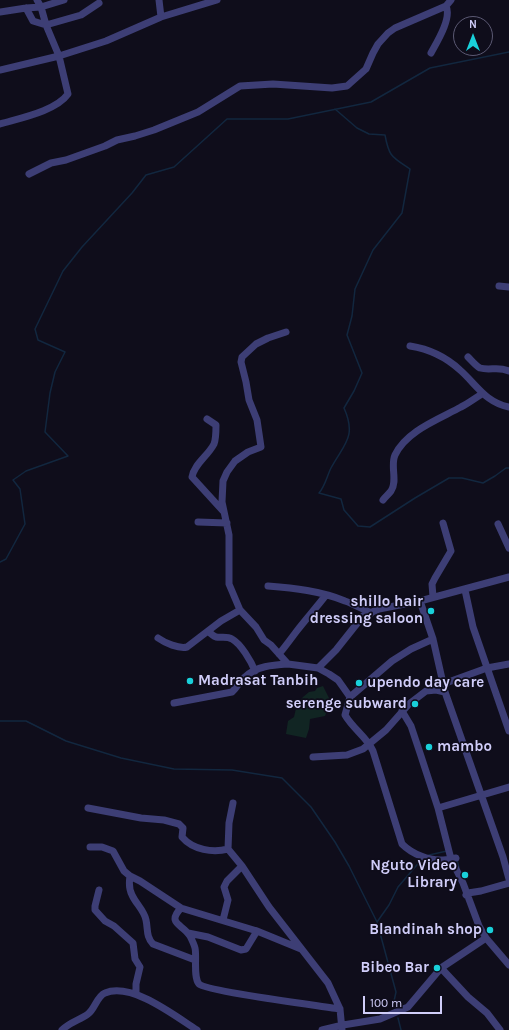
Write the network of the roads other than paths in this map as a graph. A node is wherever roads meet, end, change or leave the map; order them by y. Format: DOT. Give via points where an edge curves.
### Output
graph roads {
  1 [pos="37,0"];
  2 [pos="64,0"];
  3 [pos="159,0"];
  4 [pos="451,0"];
  5 [pos="213,1"];
  6 [pos="99,3"];
  7 [pos="446,6"];
  8 [pos="41,7"];
  9 [pos="26,8"];
  10 [pos="0,12"];
  11 [pos="161,18"];
  12 [pos="46,25"];
  13 [pos="431,53"];
  14 [pos="59,56"];
  15 [pos="0,70"];
  16 [pos="0,124"];
  17 [pos="30,174"];
  18 [pos="499,286"];
  19 [pos="509,287"];
  20 [pos="286,332"];
  21 [pos="410,346"];
  22 [pos="468,358"];
  23 [pos="509,371"];
  24 [pos="482,394"];
  25 [pos="509,407"];
  26 [pos="207,418"];
  27 [pos="382,500"];
  28 [pos="223,511"];
  29 [pos="198,522"];
  30 [pos="227,523"];
  31 [pos="443,523"];
  32 [pos="498,524"];
  33 [pos="509,548"];
  34 [pos="508,579"];
  35 [pos="268,586"];
  36 [pos="465,590"];
  37 [pos="326,595"];
  38 [pos="433,597"];
  39 [pos="420,601"];
  40 [pos="240,610"];
  41 [pos="371,613"];
  42 [pos="208,631"];
  43 [pos="158,638"];
  44 [pos="433,639"];
  45 [pos="279,654"];
  46 [pos="288,664"];
  47 [pos="509,664"];
  48 [pos="318,668"];
  49 [pos="487,668"];
  50 [pos="255,671"];
  51 [pos="443,684"];
  52 [pos="446,692"];
  53 [pos="350,697"];
  54 [pos="174,703"];
  55 [pos="402,711"];
  56 [pos="509,731"];
  57 [pos="370,744"];
  58 [pos="313,757"];
  59 [pos="509,787"];
  60 [pos="481,795"];
  61 [pos="233,803"];
  62 [pos="88,808"];
  63 [pos="438,808"];
  64 [pos="90,847"];
  65 [pos="228,849"];
  66 [pos="453,858"];
  67 [pos="242,866"];
  68 [pos="130,876"];
  69 [pos="509,879"];
  70 [pos="509,883"];
  71 [pos="99,890"];
  72 [pos="466,895"];
  73 [pos="181,908"];
  74 [pos="223,920"];
  75 [pos="257,931"];
  76 [pos="188,933"];
  77 [pos="486,938"];
  78 [pos="301,949"];
  79 [pos="195,960"];
  80 [pos="509,965"];
  81 [pos="441,968"];
  82 [pos="136,994"];
  83 [pos="340,1009"];
  84 [pos="342,1028"];
  85 [pos="62,1030"];
  86 [pos="196,1030"];
  87 [pos="322,1030"];
  88 [pos="500,1030"];
  1 -- 8 [label="street"];
  2 -- 8 [label="street"];
  3 -- 11 [label="street"];
  4 -- 7 [label="street"];
  5 -- 11 [label="street"];
  6 -- 12 [label="street" via="80,15"];
  7 -- 13 [label="street" via="447,17"];
  7 -- 17 [label="street" via="388,33 373,53 366,69 347,86 240,86 198,112 154,130 51,163"];
  8 -- 9 [label="street"];
  8 -- 12 [label="street"];
  9 -- 10 [label="street"];
  9 -- 12 [label="street" via="33,21"];
  11 -- 14 [label="street" via="106,41"];
  12 -- 14 [label="street"];
  14 -- 15 [label="street"];
  14 -- 16 [label="street" via="68,94 65,99 48,109"];
  18 -- 19 [label="street"];
  20 -- 28 [label="street" via="256,344 242,357 249,400 257,420 261,447 234,461 227,472 223,481"];
  21 -- 24 [label="street" via="423,348 450,362 461,370"];
  22 -- 23 [label="street" via="479,367"];
  24 -- 25 [label="street" via="494,402"];
  24 -- 27 [label="street" via="404,441 393,460 393,487"];
  26 -- 28 [label="street" via="216,425 214,444 198,464 192,477"];
  28 -- 30 [label="street"];
  29 -- 30 [label="street"];
  30 -- 40 [label="street" via="229,584"];
  31 -- 38 [label="street" via="451,551 432,584"];
  32 -- 33 [label="street"];
  34 -- 36 [label="street"];
  35 -- 37 [label="street"];
  36 -- 38 [label="street"];
  36 -- 49 [label="street" via="473,627"];
  37 -- 41 [label="street"];
  37 -- 45 [label="street"];
  38 -- 39 [label="street"];
  39 -- 41 [label="street"];
  39 -- 44 [label="street"];
  40 -- 42 [label="street"];
  40 -- 45 [label="street"];
  41 -- 48 [label="street" via="363,616"];
  42 -- 43 [label="street" via="183,648"];
  42 -- 50 [label="street" via="217,637 234,640"];
  44 -- 51 [label="street"];
  44 -- 53 [label="street" via="410,649 392,661"];
  45 -- 46 [label="street"];
  46 -- 48 [label="street"];
  46 -- 50 [label="street"];
  47 -- 49 [label="street"];
  48 -- 53 [label="street" via="338,680"];
  49 -- 51 [label="street"];
  49 -- 56 [label="street"];
  50 -- 54 [label="street" via="244,678 232,692"];
  51 -- 52 [label="street"];
  52 -- 55 [label="street" via="426,691"];
  52 -- 60 [label="street"];
  53 -- 57 [label="street" via="345,715"];
  55 -- 57 [label="street"];
  55 -- 63 [label="street" via="410,726"];
  57 -- 58 [label="street" via="347,756"];
  57 -- 66 [label="street" via="402,844 424,857 443,860"];
  59 -- 60 [label="street"];
  60 -- 63 [label="street"];
  60 -- 69 [label="street"];
  61 -- 65 [label="street"];
  62 -- 65 [label="street" via="179,824 182,828 182,837 198,848 219,851"];
  63 -- 66 [label="street"];
  64 -- 68 [label="street" via="102,847 113,852 124,871"];
  65 -- 67 [label="street"];
  66 -- 72 [label="street"];
  67 -- 74 [label="street" via="224,887 228,900"];
  67 -- 78 [label="street"];
  68 -- 73 [label="street"];
  68 -- 79 [label="street" via="131,894 144,912 149,941"];
  70 -- 72 [label="street"];
  71 -- 82 [label="street" via="95,910 133,943 135,959 140,967"];
  72 -- 77 [label="street" via="478,926"];
  73 -- 74 [label="street"];
  73 -- 76 [label="street" via="175,919"];
  74 -- 75 [label="street"];
  75 -- 76 [label="street" via="246,949 241,950 208,937"];
  75 -- 78 [label="street"];
  76 -- 79 [label="street" via="195,948"];
  77 -- 80 [label="street"];
  77 -- 81 [label="street"];
  78 -- 83 [label="street" via="328,983"];
  79 -- 83 [label="street" via="196,980 199,985"];
  81 -- 84 [label="street" via="408,1007 390,1016"];
  81 -- 88 [label="street" via="468,997 487,1012"];
  82 -- 85 [label="street" via="106,993 87,1015"];
  82 -- 86 [label="street"];
  83 -- 84 [label="street"];
  84 -- 87 [label="street"];
}
